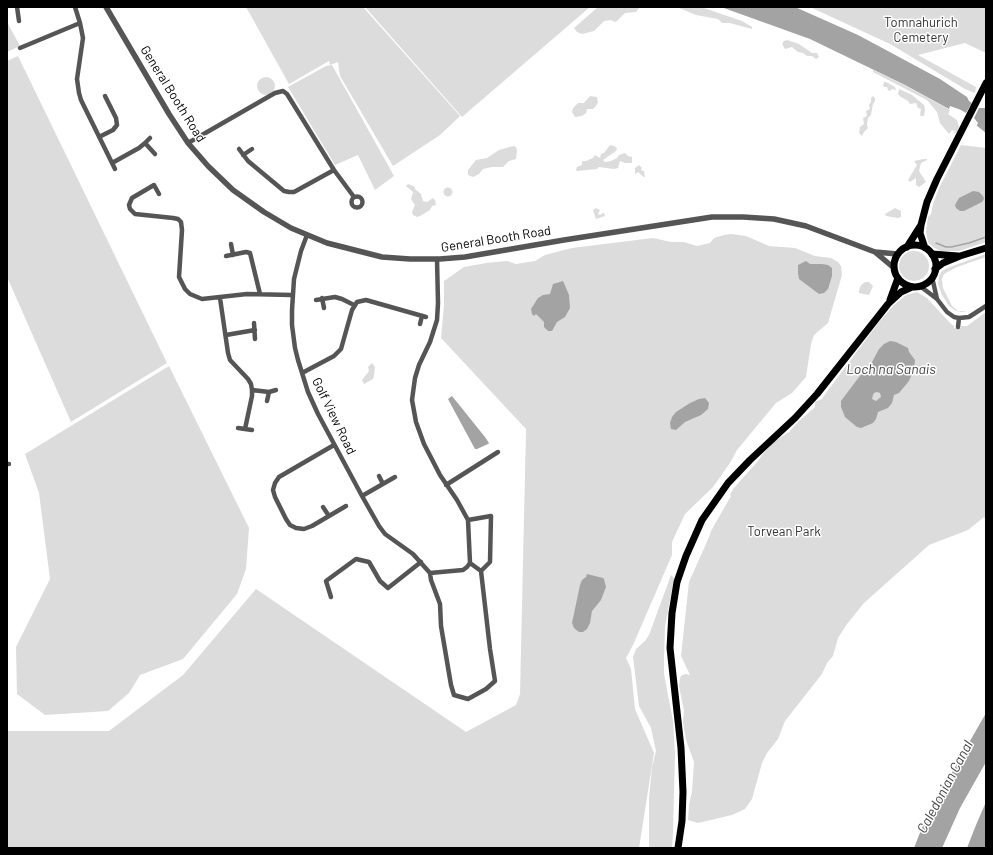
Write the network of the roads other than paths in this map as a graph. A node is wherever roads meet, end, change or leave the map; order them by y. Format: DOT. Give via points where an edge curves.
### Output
graph roads {
  1 [pos="17,7"];
  2 [pos="75,7"];
  3 [pos="106,7"];
  4 [pos="19,21"];
  5 [pos="80,23"];
  6 [pos="20,48"];
  7 [pos="986,83"];
  8 [pos="984,91"];
  9 [pos="105,96"];
  10 [pos="100,137"];
  11 [pos="150,138"];
  12 [pos="145,143"];
  13 [pos="188,143"];
  14 [pos="239,149"];
  15 [pos="252,149"];
  16 [pos="155,154"];
  17 [pos="243,155"];
  18 [pos="112,163"];
  19 [pos="115,169"];
  20 [pos="334,170"];
  21 [pos="159,182"];
  22 [pos="154,185"];
  23 [pos="159,194"];
  24 [pos="354,197"];
  25 [pos="921,225"];
  26 [pos="307,235"];
  27 [pos="231,244"];
  28 [pos="907,247"];
  29 [pos="925,248"];
  30 [pos="986,248"];
  31 [pos="875,252"];
  32 [pos="898,254"];
  33 [pos="932,254"];
  34 [pos="233,255"];
  35 [pos="226,256"];
  36 [pos="960,256"];
  37 [pos="437,259"];
  38 [pos="894,268"];
  39 [pos="935,269"];
  40 [pos="932,277"];
  41 [pos="898,278"];
  42 [pos="916,286"];
  43 [pos="260,294"];
  44 [pos="292,295"];
  45 [pos="220,298"];
  46 [pos="322,298"];
  47 [pos="937,299"];
  48 [pos="316,300"];
  49 [pos="888,304"];
  50 [pos="354,305"];
  51 [pos="986,306"];
  52 [pos="324,308"];
  53 [pos="959,318"];
  54 [pos="254,323"];
  55 [pos="420,324"];
  56 [pos="958,327"];
  57 [pos="255,330"];
  58 [pos="226,335"];
  59 [pos="255,339"];
  60 [pos="302,373"];
  61 [pos="252,390"];
  62 [pos="276,390"];
  63 [pos="269,392"];
  64 [pos="267,401"];
  65 [pos="238,428"];
  66 [pos="245,429"];
  67 [pos="252,430"];
  68 [pos="334,445"];
  69 [pos="498,452"];
  70 [pos="379,476"];
  71 [pos="395,477"];
  72 [pos="383,484"];
  73 [pos="446,485"];
  74 [pos="362,496"];
  75 [pos="346,506"];
  76 [pos="323,507"];
  77 [pos="329,516"];
  78 [pos="468,520"];
  79 [pos="420,562"];
  80 [pos="470,562"];
  81 [pos="482,571"];
  82 [pos="430,572"];
  83 [pos="331,597"];
  84 [pos="678,848"];
  1 -- 4 [label="street"];
  2 -- 5 [label="street"];
  3 -- 13 [label="street, General Booth Road"];
  5 -- 6 [label="street"];
  5 -- 10 [label="street" via="83,38 77,86 81,100"];
  7 -- 8 [label="main road"];
  8 -- 25 [label="main road" via="975,103 937,179"];
  9 -- 10 [label="street" via="111,104 117,125"];
  10 -- 18 [label="street"];
  11 -- 12 [label="street"];
  12 -- 16 [label="street"];
  12 -- 18 [label="street"];
  13 -- 20 [label="street" via="275,93 283,91"];
  13 -- 26 [label="street, General Booth Road" via="214,172 251,204"];
  14 -- 17 [label="street"];
  15 -- 17 [label="street"];
  17 -- 20 [label="street" via="284,191 289,192 294,192"];
  18 -- 19 [label="street"];
  20 -- 24 [label="street"];
  21 -- 22 [label="street"];
  22 -- 23 [label="street"];
  22 -- 45 [label="street" via="132,198 130,209 135,214 178,219 182,230 179,270 181,283 196,297"];
  25 -- 28 [label="main road"];
  25 -- 29 [label="main road" via="920,233"];
  26 -- 37 [label="street, General Booth Road" via="343,248 382,257"];
  26 -- 44 [label="street, Golf View Road" via="296,268"];
  27 -- 34 [label="street"];
  28 -- 29 [label="main road"];
  28 -- 32 [label="main road"];
  29 -- 33 [label="main road"];
  30 -- 36 [label="main road"];
  31 -- 32 [label="street, General Booth Road"];
  31 -- 37 [label="street, General Booth Road" via="806,226 774,219 712,217 465,257"];
  31 -- 38 [label="street, General Booth Road"];
  32 -- 38 [label="main road"];
  33 -- 36 [label="main road"];
  33 -- 39 [label="main road"];
  34 -- 35 [label="street"];
  34 -- 43 [label="street" via="248,252 252,255"];
  36 -- 39 [label="main road"];
  37 -- 73 [label="street" via="436,320 415,378 412,400 419,434"];
  38 -- 41 [label="main road"];
  39 -- 40 [label="main road"];
  40 -- 42 [label="main road" via="924,284"];
  40 -- 47 [label="street"];
  41 -- 42 [label="main road" via="904,284"];
  41 -- 49 [label="main road"];
  42 -- 47 [label="street"];
  42 -- 49 [label="main road" via="901,292"];
  43 -- 44 [label="street"];
  43 -- 45 [label="street"];
  44 -- 60 [label="street, Golf View Road" via="293,337"];
  45 -- 58 [label="street"];
  46 -- 48 [label="street"];
  46 -- 50 [label="street" via="335,297"];
  46 -- 52 [label="street"];
  47 -- 53 [label="street" via="947,312"];
  49 -- 84 [label="main road" via="805,407 728,482 702,520 686,556 677,582 670,648 679,719 682,770 682,814"];
  50 -- 55 [label="street" via="366,300 424,316"];
  50 -- 60 [label="street" via="341,349 334,356"];
  51 -- 53 [label="street" via="969,317"];
  53 -- 56 [label="street"];
  54 -- 57 [label="street"];
  57 -- 58 [label="street"];
  57 -- 59 [label="street"];
  58 -- 61 [label="street" via="230,360 248,379"];
  60 -- 68 [label="street, Golf View Road" via="318,414"];
  61 -- 63 [label="street"];
  61 -- 66 [label="street"];
  62 -- 63 [label="street"];
  63 -- 64 [label="street"];
  65 -- 66 [label="street"];
  66 -- 67 [label="street"];
  68 -- 74 [label="street, Golf View Road"];
  68 -- 77 [label="street" via="279,477 273,490 286,519 296,528 304,529"];
  69 -- 73 [label="street"];
  70 -- 72 [label="street"];
  71 -- 72 [label="street"];
  72 -- 74 [label="street"];
  73 -- 78 [label="street"];
  74 -- 79 [label="street, Golf View Road" via="385,534"];
  75 -- 77 [label="street"];
  76 -- 77 [label="street"];
  78 -- 80 [label="street"];
  78 -- 81 [label="street" via="491,516 490,562"];
  79 -- 82 [label="street, Golf View Road"];
  79 -- 83 [label="street" via="388,588 380,581 369,562 356,559 326,581"];
  80 -- 81 [label="street"];
  80 -- 82 [label="street" via="463,570"];
  81 -- 82 [label="street" via="495,681 486,690 468,699 454,695 451,685 440,604"];
}
